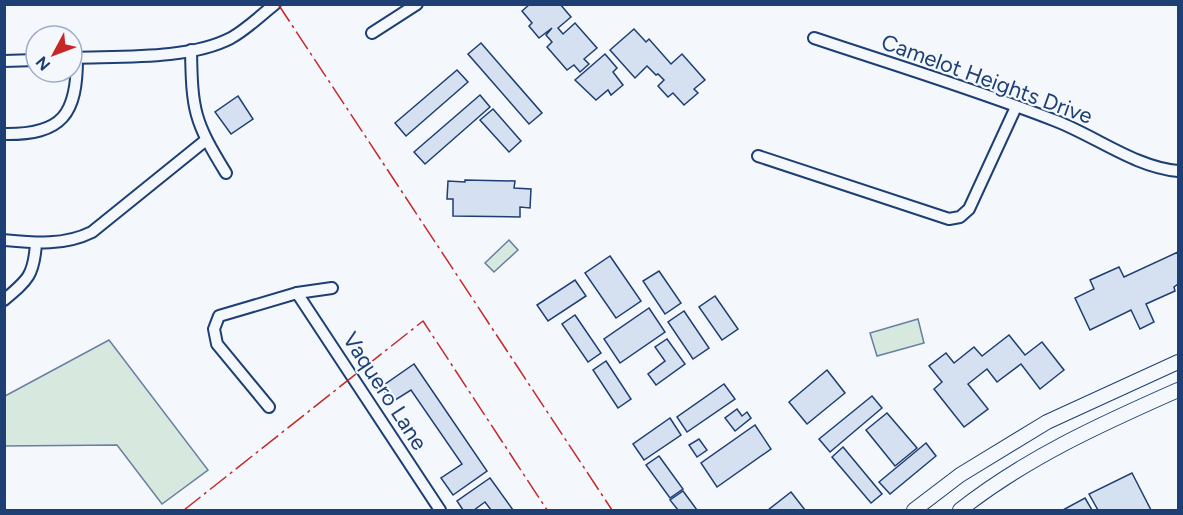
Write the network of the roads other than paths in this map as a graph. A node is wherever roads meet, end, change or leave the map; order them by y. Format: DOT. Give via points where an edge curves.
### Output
graph roads {
  1 [pos="275,4"];
  2 [pos="417,4"];
  3 [pos="372,33"];
  4 [pos="814,38"];
  5 [pos="191,50"];
  6 [pos="84,57"];
  7 [pos="24,60"];
  8 [pos="4,61"];
  9 [pos="77,84"];
  10 [pos="1017,107"];
  11 [pos="4,134"];
  12 [pos="206,140"];
  13 [pos="758,156"];
  14 [pos="1179,171"];
  15 [pos="226,173"];
  16 [pos="4,240"];
  17 [pos="36,243"];
  18 [pos="332,288"];
  19 [pos="297,293"];
  20 [pos="4,300"];
  21 [pos="1179,362"];
  22 [pos="1179,390"];
  23 [pos="1095,399"];
  24 [pos="269,407"];
  25 [pos="1103,423"];
  26 [pos="440,510"];
  27 [pos="914,510"];
  28 [pos="960,510"];
  1 -- 5 [label="street" via="229,39"];
  2 -- 3 [label="street"];
  4 -- 10 [label="street, Camelot Heights Drive"];
  5 -- 6 [label="street"];
  5 -- 12 [label="street" via="191,99"];
  7 -- 8 [label="street"];
  9 -- 11 [label="street" via="73,102 60,120 37,131"];
  10 -- 13 [label="street" via="969,208 960,217 949,219"];
  10 -- 14 [label="street, Camelot Heights Drive" via="1081,131 1137,160"];
  12 -- 15 [label="street"];
  12 -- 17 [label="street" via="92,231 78,238"];
  16 -- 17 [label="street"];
  17 -- 20 [label="street" via="29,278"];
  18 -- 19 [label="street"];
  19 -- 24 [label="street" via="219,316 214,329 217,344"];
  19 -- 26 [label="street, Vaquero Lane"];
  21 -- 23 [label="main road"];
  22 -- 25 [label="main road"];
  23 -- 25 [label="main road"];
  23 -- 27 [label="main road" via="1003,447"];
  25 -- 28 [label="main road" via="1036,458"];
}
